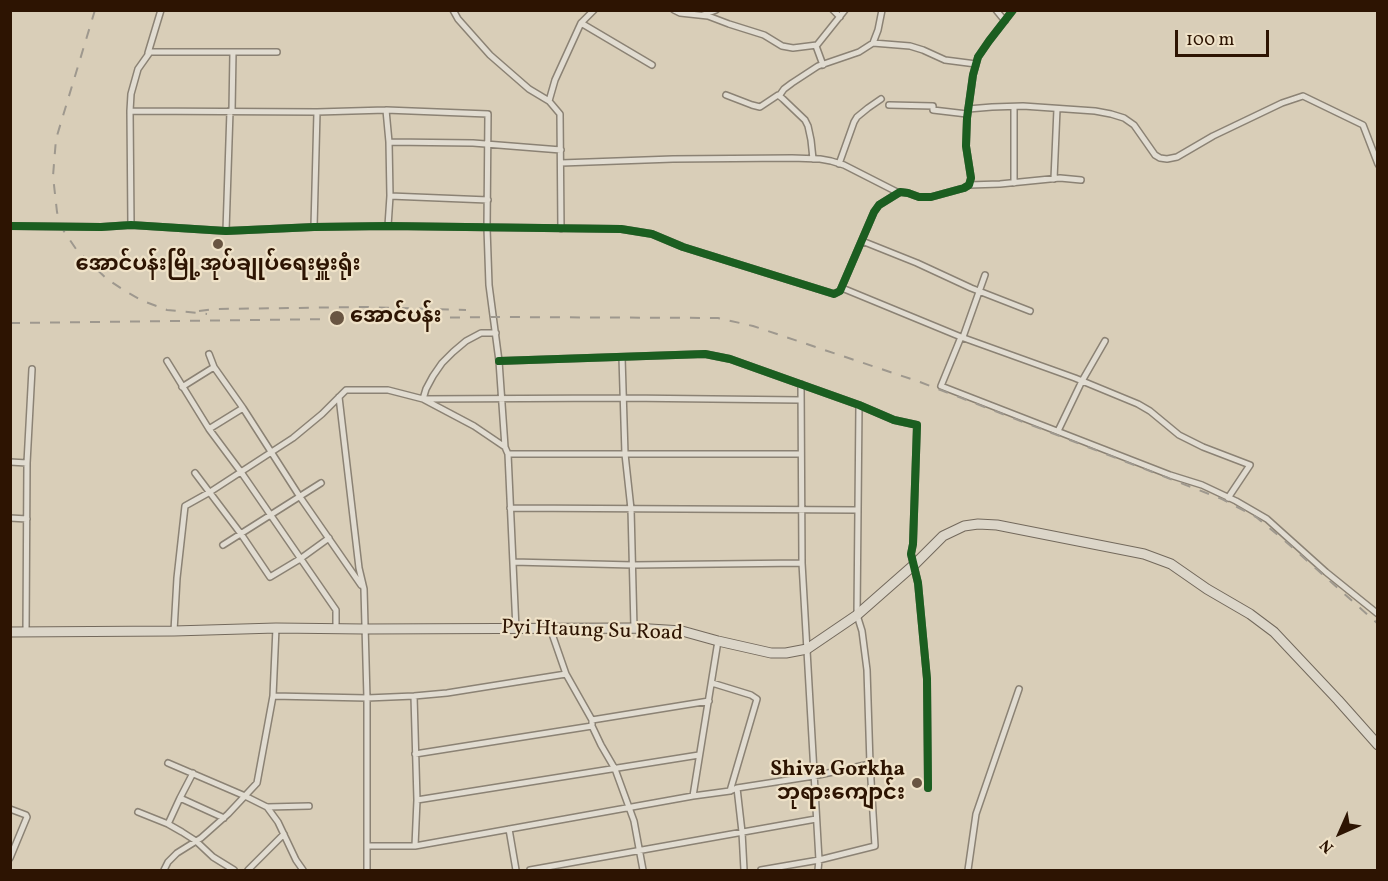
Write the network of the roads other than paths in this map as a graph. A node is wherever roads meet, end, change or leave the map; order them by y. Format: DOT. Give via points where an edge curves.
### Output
graph roads {
  1 [pos="161,10"];
  2 [pos="453,10"];
  3 [pos="594,10"];
  4 [pos="674,10"];
  5 [pos="716,10"];
  6 [pos="833,10"];
  7 [pos="845,10"];
  8 [pos="882,10"];
  9 [pos="996,10"];
  10 [pos="1013,10"];
  11 [pos="702,15"];
  12 [pos="840,17"];
  13 [pos="1005,21"];
  14 [pos="581,23"];
  15 [pos="873,43"];
  16 [pos="816,46"];
  17 [pos="233,52"];
  18 [pos="277,52"];
  19 [pos="148,55"];
  20 [pos="652,64"];
  21 [pos="976,64"];
  22 [pos="823,65"];
  23 [pos="726,94"];
  24 [pos="779,96"];
  25 [pos="881,99"];
  26 [pos="549,101"];
  27 [pos="889,105"];
  28 [pos="1014,106"];
  29 [pos="1057,109"];
  30 [pos="386,110"];
  31 [pos="130,111"];
  32 [pos="231,111"];
  33 [pos="317,112"];
  34 [pos="968,112"];
  35 [pos="389,142"];
  36 [pos="489,145"];
  37 [pos="561,150"];
  38 [pos="813,159"];
  39 [pos="561,163"];
  40 [pos="839,164"];
  41 [pos="1377,164"];
  42 [pos="1054,179"];
  43 [pos="1080,180"];
  44 [pos="1014,183"];
  45 [pos="969,185"];
  46 [pos="899,193"];
  47 [pos="390,196"];
  48 [pos="488,200"];
  49 [pos="132,225"];
  50 [pos="10,226"];
  51 [pos="388,226"];
  52 [pos="314,227"];
  53 [pos="487,228"];
  54 [pos="561,228"];
  55 [pos="226,231"];
  56 [pos="862,241"];
  57 [pos="985,275"];
  58 [pos="842,288"];
  59 [pos="979,291"];
  60 [pos="1030,311"];
  61 [pos="496,333"];
  62 [pos="962,337"];
  63 [pos="1105,341"];
  64 [pos="209,354"];
  65 [pos="622,357"];
  66 [pos="167,361"];
  67 [pos="499,361"];
  68 [pos="214,367"];
  69 [pos="32,369"];
  70 [pos="1082,381"];
  71 [pos="801,384"];
  72 [pos="182,387"];
  73 [pos="339,397"];
  74 [pos="624,398"];
  75 [pos="423,399"];
  76 [pos="503,399"];
  77 [pos="800,400"];
  78 [pos="859,405"];
  79 [pos="243,408"];
  80 [pos="209,429"];
  81 [pos="1058,431"];
  82 [pos="505,447"];
  83 [pos="271,453"];
  84 [pos="508,454"];
  85 [pos="625,454"];
  86 [pos="801,454"];
  87 [pos="10,462"];
  88 [pos="27,463"];
  89 [pos="241,472"];
  90 [pos="195,473"];
  91 [pos="321,483"];
  92 [pos="210,492"];
  93 [pos="300,497"];
  94 [pos="1228,498"];
  95 [pos="510,508"];
  96 [pos="631,509"];
  97 [pos="801,509"];
  98 [pos="857,510"];
  99 [pos="270,515"];
  100 [pos="10,518"];
  101 [pos="27,519"];
  102 [pos="241,534"];
  103 [pos="329,538"];
  104 [pos="223,544"];
  105 [pos="300,559"];
  106 [pos="513,562"];
  107 [pos="802,563"];
  108 [pos="915,564"];
  109 [pos="633,565"];
  110 [pos="364,589"];
  111 [pos="1377,614"];
  112 [pos="857,615"];
  113 [pos="276,628"];
  114 [pos="550,628"];
  115 [pos="634,628"];
  116 [pos="336,629"];
  117 [pos="364,629"];
  118 [pos="516,629"];
  119 [pos="174,631"];
  120 [pos="10,632"];
  121 [pos="26,633"];
  122 [pos="718,641"];
  123 [pos="807,649"];
  124 [pos="566,674"];
  125 [pos="712,682"];
  126 [pos="1019,689"];
  127 [pos="273,696"];
  128 [pos="414,696"];
  129 [pos="368,698"];
  130 [pos="708,701"];
  131 [pos="592,723"];
  132 [pos="1377,745"];
  133 [pos="416,754"];
  134 [pos="699,755"];
  135 [pos="168,763"];
  136 [pos="870,764"];
  137 [pos="615,769"];
  138 [pos="194,773"];
  139 [pos="814,776"];
  140 [pos="737,788"];
  141 [pos="928,788"];
  142 [pos="730,791"];
  143 [pos="244,796"];
  144 [pos="693,796"];
  145 [pos="180,798"];
  146 [pos="417,800"];
  147 [pos="309,806"];
  148 [pos="267,807"];
  149 [pos="630,807"];
  150 [pos="10,809"];
  151 [pos="138,812"];
  152 [pos="224,818"];
  153 [pos="816,819"];
  154 [pos="168,824"];
  155 [pos="509,829"];
  156 [pos="742,832"];
  157 [pos="284,834"];
  158 [pos="196,841"];
  159 [pos="368,846"];
  160 [pos="415,846"];
  161 [pos="639,850"];
  162 [pos="10,858"];
  163 [pos="819,860"];
  164 [pos="781,869"];
  165 [pos="164,870"];
  166 [pos="234,870"];
  167 [pos="248,870"];
  168 [pos="303,870"];
  169 [pos="367,870"];
  170 [pos="516,870"];
  171 [pos="530,870"];
  172 [pos="643,870"];
  173 [pos="744,870"];
  174 [pos="761,870"];
  175 [pos="818,870"];
  176 [pos="968,870"];
  1 -- 19 [label="street"];
  2 -- 26 [label="street" via="490,55"];
  3 -- 14 [label="street"];
  4 -- 11 [label="street"];
  5 -- 11 [label="street"];
  6 -- 12 [label="street"];
  7 -- 12 [label="street"];
  8 -- 15 [label="street"];
  9 -- 13 [label="street"];
  10 -- 13 [label="street"];
  11 -- 16 [label="street" via="764,35 782,46"];
  12 -- 16 [label="street"];
  13 -- 21 [label="street"];
  14 -- 20 [label="street"];
  14 -- 26 [label="street"];
  15 -- 21 [label="street" via="910,46 945,60"];
  15 -- 22 [label="street"];
  16 -- 22 [label="street"];
  17 -- 18 [label="street"];
  17 -- 19 [label="street"];
  17 -- 32 [label="street"];
  19 -- 31 [label="street" via="134,81"];
  21 -- 34 [label="street"];
  22 -- 24 [label="street" via="792,83"];
  23 -- 24 [label="street" via="760,107"];
  24 -- 38 [label="street" via="805,120"];
  25 -- 40 [label="street" via="854,122"];
  26 -- 37 [label="street" via="560,114"];
  27 -- 34 [label="street"];
  28 -- 29 [label="street"];
  28 -- 34 [label="street"];
  28 -- 44 [label="street"];
  29 -- 41 [label="street" via="1095,111 1124,118 1134,125 1155,155 1167,159 1303,96 1363,125"];
  29 -- 42 [label="street"];
  30 -- 33 [label="street"];
  30 -- 35 [label="street"];
  30 -- 36 [label="street" via="488,114"];
  31 -- 32 [label="street"];
  31 -- 49 [label="street"];
  32 -- 33 [label="street"];
  32 -- 55 [label="street"];
  33 -- 52 [label="street"];
  34 -- 45 [label="street"];
  35 -- 36 [label="street"];
  35 -- 47 [label="street"];
  36 -- 37 [label="street"];
  36 -- 48 [label="street"];
  37 -- 39 [label="street"];
  38 -- 39 [label="street"];
  38 -- 40 [label="street"];
  39 -- 54 [label="street"];
  40 -- 46 [label="street"];
  42 -- 43 [label="street"];
  42 -- 44 [label="street"];
  44 -- 45 [label="street"];
  45 -- 46 [label="street" via="931,197"];
  46 -- 56 [label="street" via="879,205"];
  47 -- 48 [label="street"];
  47 -- 51 [label="street"];
  48 -- 53 [label="street"];
  49 -- 50 [label="street"];
  49 -- 55 [label="street"];
  51 -- 52 [label="street"];
  51 -- 53 [label="street"];
  52 -- 55 [label="street"];
  53 -- 54 [label="street"];
  53 -- 61 [label="street"];
  54 -- 58 [label="street" via="652,234 834,294"];
  56 -- 58 [label="street"];
  56 -- 59 [label="street"];
  57 -- 59 [label="street"];
  58 -- 62 [label="street"];
  59 -- 60 [label="street"];
  59 -- 62 [label="street"];
  61 -- 67 [label="street"];
  61 -- 75 [label="street" via="482,333 453,352 433,376"];
  62 -- 70 [label="street"];
  62 -- 81 [label="street" via="941,386"];
  63 -- 70 [label="street"];
  64 -- 68 [label="street"];
  65 -- 67 [label="street"];
  65 -- 71 [label="street" via="705,354"];
  65 -- 74 [label="street"];
  66 -- 72 [label="street"];
  67 -- 76 [label="street"];
  68 -- 72 [label="street"];
  68 -- 79 [label="street"];
  69 -- 88 [label="street"];
  70 -- 81 [label="street"];
  70 -- 94 [label="street" via="1150,411 1179,435 1250,465"];
  71 -- 77 [label="street"];
  71 -- 78 [label="street"];
  72 -- 80 [label="street"];
  73 -- 75 [label="street" via="346,390 388,390"];
  73 -- 83 [label="street"];
  73 -- 110 [label="street"];
  74 -- 76 [label="street"];
  74 -- 77 [label="street"];
  74 -- 85 [label="street"];
  75 -- 76 [label="street"];
  75 -- 82 [label="street"];
  76 -- 82 [label="street"];
  77 -- 86 [label="street"];
  78 -- 98 [label="street"];
  78 -- 108 [label="street" via="917,425 912,554"];
  79 -- 80 [label="street"];
  79 -- 83 [label="street"];
  80 -- 89 [label="street"];
  81 -- 94 [label="street"];
  82 -- 84 [label="street"];
  83 -- 89 [label="street"];
  83 -- 93 [label="street"];
  84 -- 85 [label="street"];
  84 -- 95 [label="street"];
  85 -- 86 [label="street"];
  85 -- 96 [label="street"];
  86 -- 97 [label="street"];
  87 -- 88 [label="street"];
  88 -- 101 [label="street"];
  89 -- 92 [label="street"];
  89 -- 99 [label="street"];
  90 -- 92 [label="street"];
  91 -- 93 [label="street"];
  92 -- 102 [label="street"];
  92 -- 119 [label="street" via="185,506"];
  93 -- 99 [label="street"];
  93 -- 103 [label="street"];
  94 -- 111 [label="street" via="1267,519"];
  95 -- 96 [label="street"];
  95 -- 106 [label="street"];
  96 -- 97 [label="street"];
  96 -- 109 [label="street"];
  97 -- 98 [label="street"];
  97 -- 107 [label="street"];
  98 -- 112 [label="street"];
  99 -- 102 [label="street"];
  99 -- 105 [label="street"];
  100 -- 101 [label="street"];
  101 -- 121 [label="street"];
  102 -- 104 [label="street"];
  102 -- 105 [label="street" via="270,577"];
  103 -- 105 [label="street"];
  103 -- 110 [label="street"];
  105 -- 116 [label="street" via="336,610"];
  106 -- 109 [label="street"];
  106 -- 118 [label="street"];
  107 -- 109 [label="street"];
  107 -- 123 [label="street"];
  108 -- 112 [label="highway, Pyi Htaung Su Road"];
  108 -- 132 [label="highway, Pyi Htaung Su Road" via="943,536 978,524 1144,554 1171,564 1274,632"];
  108 -- 141 [label="street" via="927,679"];
  109 -- 115 [label="street"];
  110 -- 117 [label="street"];
  112 -- 123 [label="highway, Pyi Htaung Su Road"];
  112 -- 136 [label="street" via="867,670"];
  113 -- 116 [label="highway, Pyi Htaung Su Road"];
  113 -- 119 [label="highway, Pyi Htaung Su Road"];
  113 -- 127 [label="street"];
  114 -- 115 [label="highway, Pyi Htaung Su Road"];
  114 -- 118 [label="highway, Pyi Htaung Su Road"];
  114 -- 124 [label="street"];
  115 -- 122 [label="highway, Pyi Htaung Su Road" via="682,631"];
  116 -- 117 [label="highway, Pyi Htaung Su Road"];
  117 -- 118 [label="highway, Pyi Htaung Su Road"];
  117 -- 129 [label="street"];
  119 -- 121 [label="highway, Pyi Htaung Su Road"];
  120 -- 121 [label="highway, Pyi Htaung Su Road"];
  122 -- 123 [label="highway, Pyi Htaung Su Road" via="771,652"];
  122 -- 125 [label="street"];
  123 -- 139 [label="street"];
  124 -- 128 [label="street"];
  124 -- 131 [label="street"];
  125 -- 130 [label="street"];
  125 -- 142 [label="street" via="757,699"];
  126 -- 176 [label="street" via="976,814"];
  127 -- 129 [label="street"];
  127 -- 143 [label="street" via="258,783"];
  128 -- 129 [label="street"];
  128 -- 133 [label="street"];
  129 -- 159 [label="street"];
  130 -- 131 [label="street"];
  130 -- 134 [label="street"];
  131 -- 133 [label="street"];
  131 -- 137 [label="street"];
  133 -- 146 [label="street"];
  134 -- 137 [label="street"];
  134 -- 144 [label="street"];
  135 -- 138 [label="street"];
  136 -- 139 [label="street"];
  136 -- 163 [label="street" via="875,846"];
  137 -- 146 [label="street"];
  137 -- 149 [label="street"];
  138 -- 143 [label="street"];
  138 -- 145 [label="street"];
  139 -- 140 [label="street"];
  139 -- 153 [label="street"];
  140 -- 142 [label="street"];
  140 -- 156 [label="street"];
  142 -- 144 [label="street"];
  143 -- 148 [label="street"];
  143 -- 152 [label="street"];
  144 -- 149 [label="street"];
  145 -- 152 [label="street"];
  145 -- 154 [label="street"];
  146 -- 160 [label="street"];
  147 -- 148 [label="street"];
  148 -- 157 [label="street"];
  149 -- 155 [label="street"];
  149 -- 161 [label="street"];
  150 -- 162 [label="street" via="27,818"];
  151 -- 154 [label="street"];
  152 -- 158 [label="street"];
  153 -- 156 [label="street"];
  153 -- 163 [label="street"];
  154 -- 158 [label="street"];
  155 -- 160 [label="street"];
  155 -- 170 [label="street"];
  156 -- 161 [label="street"];
  156 -- 173 [label="street"];
  157 -- 167 [label="street"];
  157 -- 168 [label="street"];
  158 -- 165 [label="street" via="177,853"];
  158 -- 166 [label="street"];
  159 -- 160 [label="street"];
  159 -- 169 [label="street"];
  161 -- 171 [label="street"];
  161 -- 172 [label="street"];
  163 -- 164 [label="street"];
  163 -- 175 [label="street"];
  164 -- 174 [label="street"];
}
